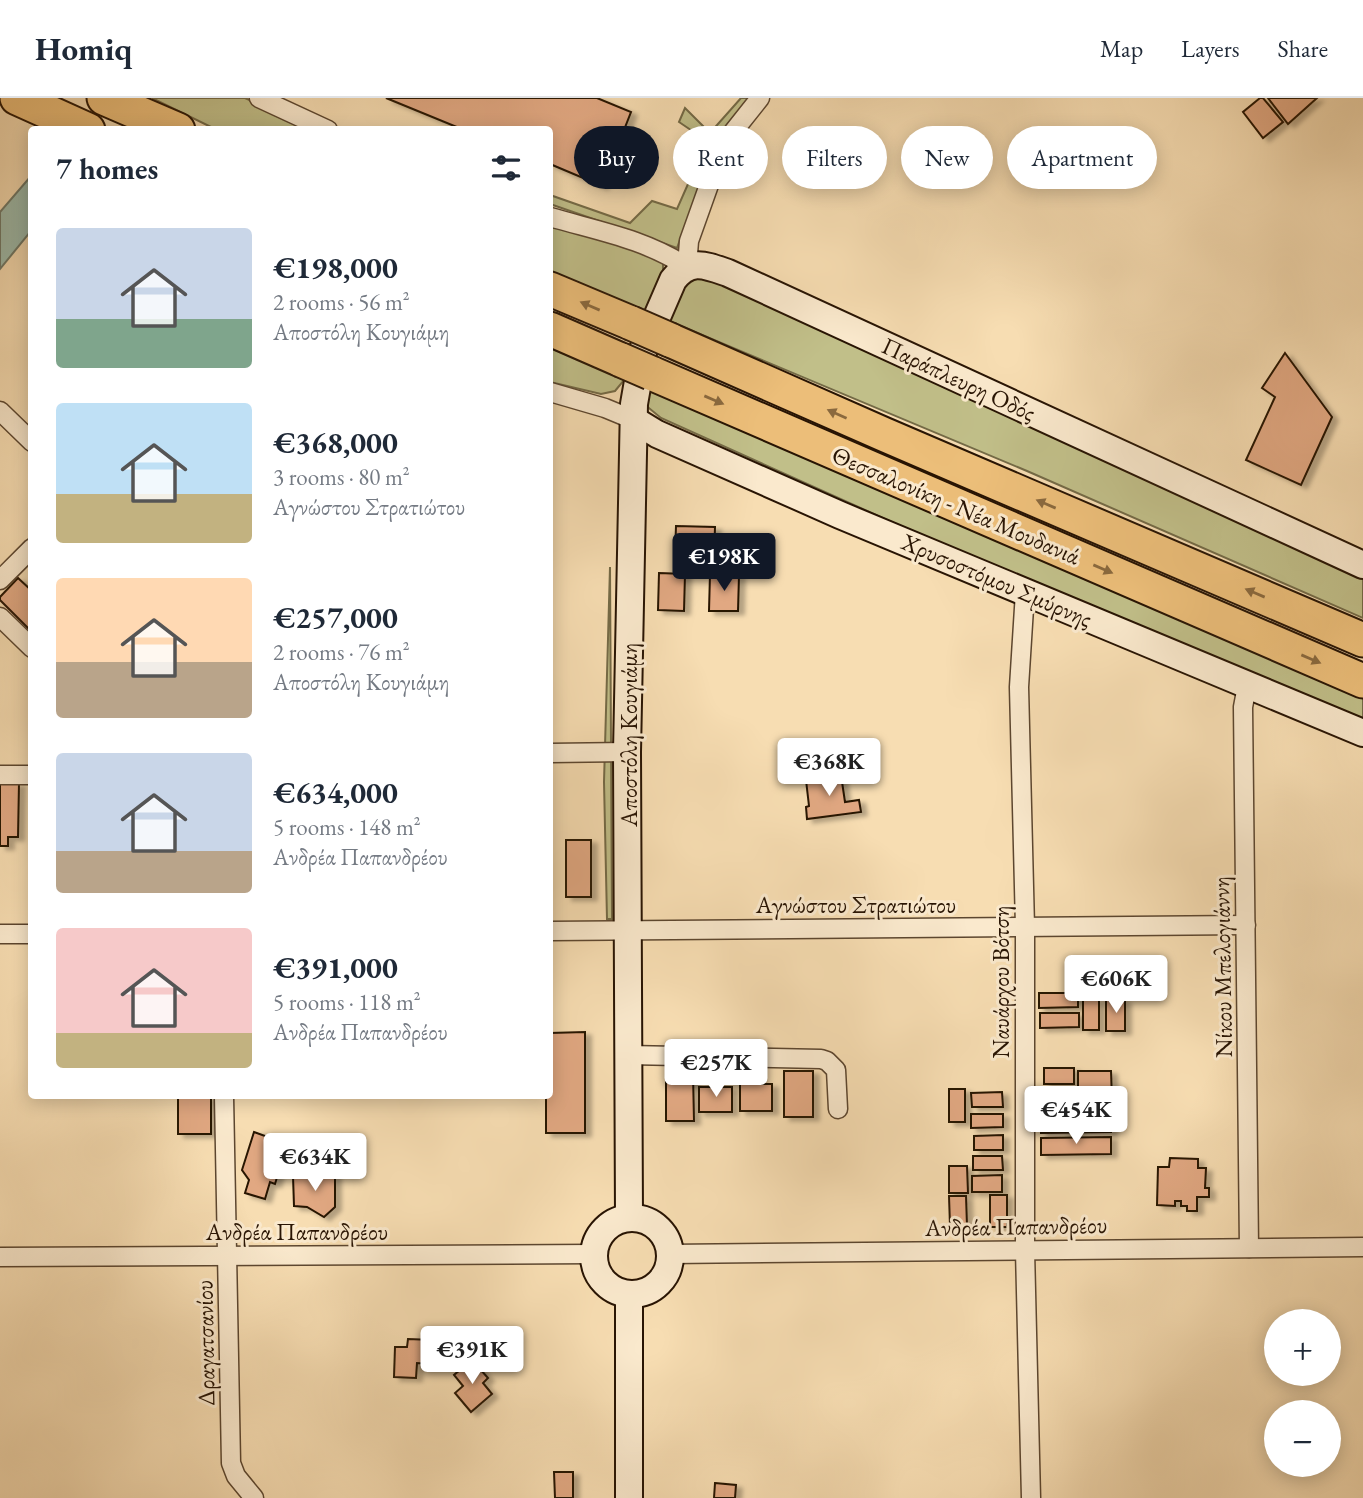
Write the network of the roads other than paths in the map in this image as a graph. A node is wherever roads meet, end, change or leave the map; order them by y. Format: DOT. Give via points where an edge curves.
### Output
graph roads {
  1 [pos="17,98"];
  2 [pos="104,98"];
  3 [pos="259,98"];
  4 [pos="760,98"];
  5 [pos="74,123"];
  6 [pos="167,125"];
  7 [pos="319,126"];
  8 [pos="553,217"];
  9 [pos="687,267"];
  10 [pos="553,290"];
  11 [pos="553,330"];
  12 [pos="553,393"];
  13 [pos="0,411"];
  14 [pos="634,421"];
  15 [pos="657,434"];
  16 [pos="28,438"];
  17 [pos="633,458"];
  18 [pos="28,552"];
  19 [pos="1363,565"];
  20 [pos="0,580"];
  21 [pos="1025,592"];
  22 [pos="0,617"];
  23 [pos="1363,640"];
  24 [pos="28,644"];
  25 [pos="1363,681"];
  26 [pos="1247,686"];
  27 [pos="1363,733"];
  28 [pos="627,752"];
  29 [pos="553,753"];
  30 [pos="0,775"];
  31 [pos="28,775"];
  32 [pos="1246,925"];
  33 [pos="1025,927"];
  34 [pos="628,930"];
  35 [pos="553,931"];
  36 [pos="0,934"];
  37 [pos="28,934"];
  38 [pos="628,1055"];
  39 [pos="224,1099"];
  40 [pos="838,1108"];
  41 [pos="629,1217"];
  42 [pos="1363,1247"];
  43 [pos="1249,1248"];
  44 [pos="1026,1250"];
  45 [pos="594,1254"];
  46 [pos="670,1254"];
  47 [pos="228,1256"];
  48 [pos="0,1257"];
  49 [pos="629,1296"];
  50 [pos="254,1498"];
  51 [pos="629,1498"];
  52 [pos="1031,1498"];
  1 -- 5 [label="highway"];
  2 -- 6 [label="highway"];
  3 -- 7 [label="street"];
  4 -- 9 [label="street" via="720,154 689,241"];
  8 -- 9 [label="street, Παράπλευρη Οδός" via="640,242"];
  9 -- 14 [label="street, Αποστόλη Κουγιάμη" via="673,280 644,347"];
  9 -- 19 [label="street, Παράπλευρη Οδός" via="698,264 736,277"];
  23 -- 10 [label="highway, Θεσσαλονίκη - Νέα Μουδανιά, one-way, bridge"];
  11 -- 25 [label="highway, Θεσσαλονίκη - Νέα Μουδανιά, one-way, bridge"];
  12 -- 14 [label="street"];
  13 -- 16 [label="street"];
  14 -- 15 [label="street, Χρυσοστόμου Σμύρνης"];
  14 -- 17 [label="street, Αποστόλη Κουγιάμη"];
  15 -- 17 [label="street"];
  15 -- 21 [label="street, Χρυσοστόμου Σμύρνης"];
  17 -- 28 [label="street, Αποστόλη Κουγιάμη"];
  18 -- 20 [label="street"];
  21 -- 26 [label="street, Χρυσοστόμου Σμύρνης"];
  21 -- 33 [label="street, Ναυάρχου Βότση" via="1019,687"];
  22 -- 24 [label="street"];
  26 -- 27 [label="street, Χρυσοστόμου Σμύρνης"];
  26 -- 32 [label="street, Νίκου Μπελογιάννη" via="1243,707"];
  28 -- 29 [label="street"];
  28 -- 34 [label="street, Αποστόλη Κουγιάμη"];
  30 -- 31 [label="street"];
  32 -- 33 [label="street, Αγνώστου Στρατιώτου"];
  32 -- 43 [label="street, Νίκου Μπελογιάννη"];
  33 -- 34 [label="street, Αγνώστου Στρατιώτου"];
  33 -- 44 [label="street, Ναυάρχου Βότση"];
  34 -- 35 [label="street, Αγνώστου Στρατιώτου"];
  34 -- 38 [label="street, Αποστόλη Κουγιάμη"];
  36 -- 37 [label="street"];
  38 -- 40 [label="street" via="821,1059 836,1070"];
  38 -- 41 [label="street, Αποστόλη Κουγιάμη"];
  39 -- 47 [label="street, Δραγατσανίου"];
  41 -- 45 [label="street" via="602,1231"];
  41 -- 46 [label="street" via="654,1224 666,1238"];
  42 -- 43 [label="street, Ανδρέα Παπανδρέου"];
  43 -- 44 [label="street, Ανδρέα Παπανδρέου"];
  44 -- 46 [label="street, Ανδρέα Παπανδρέου"];
  44 -- 52 [label="street, Ναυάρχου Βότση"];
  45 -- 47 [label="street, Ανδρέα Παπανδρέου"];
  45 -- 49 [label="street" via="606,1287"];
  46 -- 49 [label="street" via="664,1276 655,1287"];
  47 -- 48 [label="street, Ανδρέα Παπανδρέου"];
  47 -- 50 [label="street, Δραγατσανίου" via="232,1466"];
  49 -- 51 [label="street"];
}
